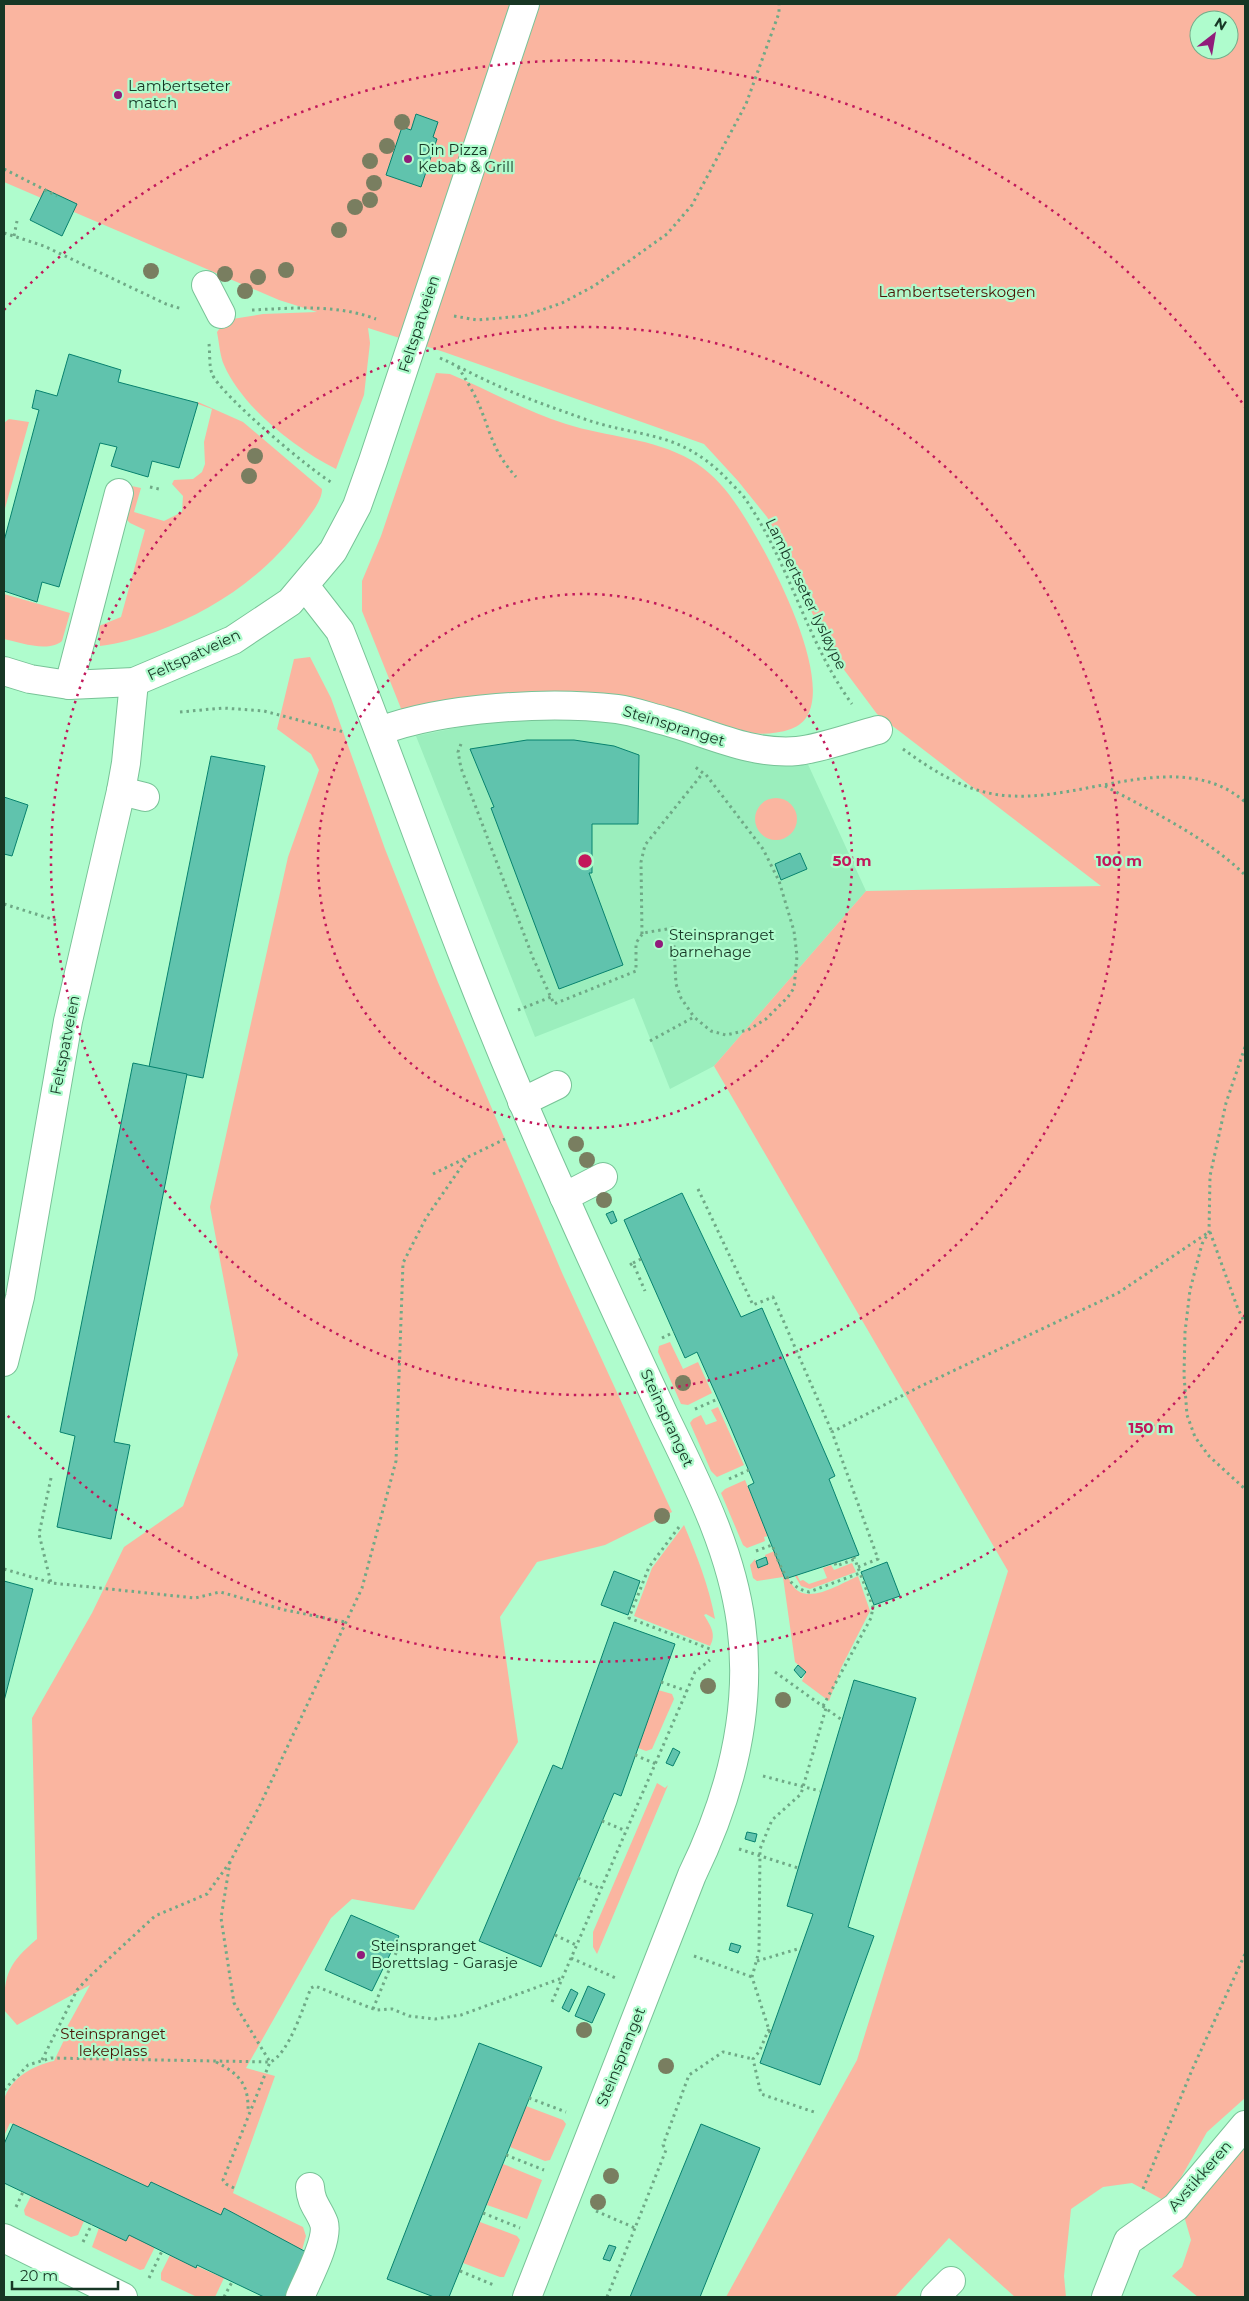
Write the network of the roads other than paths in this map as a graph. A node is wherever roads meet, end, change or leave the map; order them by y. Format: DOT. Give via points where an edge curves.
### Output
graph roads {
  1 [pos="525,4"];
  2 [pos="206,285"];
  3 [pos="221,314"];
  4 [pos="119,493"];
  5 [pos="305,586"];
  6 [pos="4,670"];
  7 [pos="134,682"];
  8 [pos="69,685"];
  9 [pos="878,730"];
  10 [pos="380,732"];
  11 [pos="556,1085"];
  12 [pos="522,1102"];
  13 [pos="603,1177"];
  14 [pos="564,1197"];
  15 [pos="4,1362"];
  16 [pos="1245,2125"];
  17 [pos="310,2187"];
  18 [pos="8,2227"];
  19 [pos="123,2297"];
  20 [pos="300,2297"];
  21 [pos="527,2297"];
  22 [pos="1106,2297"];
  1 -- 5 [label="street, Feltspatveien" via="360,497 333,551"];
  2 -- 3 [label="street"];
  4 -- 8 [label="street"];
  5 -- 7 [label="street, Feltspatveien" via="290,602 233,640"];
  5 -- 10 [label="street, Steinspranget" via="340,631"];
  6 -- 8 [label="street" via="30,679"];
  7 -- 8 [label="street"];
  7 -- 15 [label="street, Feltspatveien" via="133,794 68,1021 20,1297"];
  9 -- 10 [label="street, Steinspranget" via="798,751 764,750 619,709 572,705 444,715 399,724"];
  10 -- 12 [label="street, Steinspranget"];
  11 -- 12 [label="street"];
  12 -- 14 [label="street, Steinspranget"];
  13 -- 14 [label="street"];
  14 -- 21 [label="street, Steinspranget" via="708,1506 728,1563 741,1621 744,1688 734,1769 709,1840 692,1875"];
  16 -- 22 [label="street, Avstikkeren" via="1176,2207 1128,2241"];
  17 -- 20 [label="street" via="311,2200 325,2232"];
  18 -- 19 [label="street"];
}
